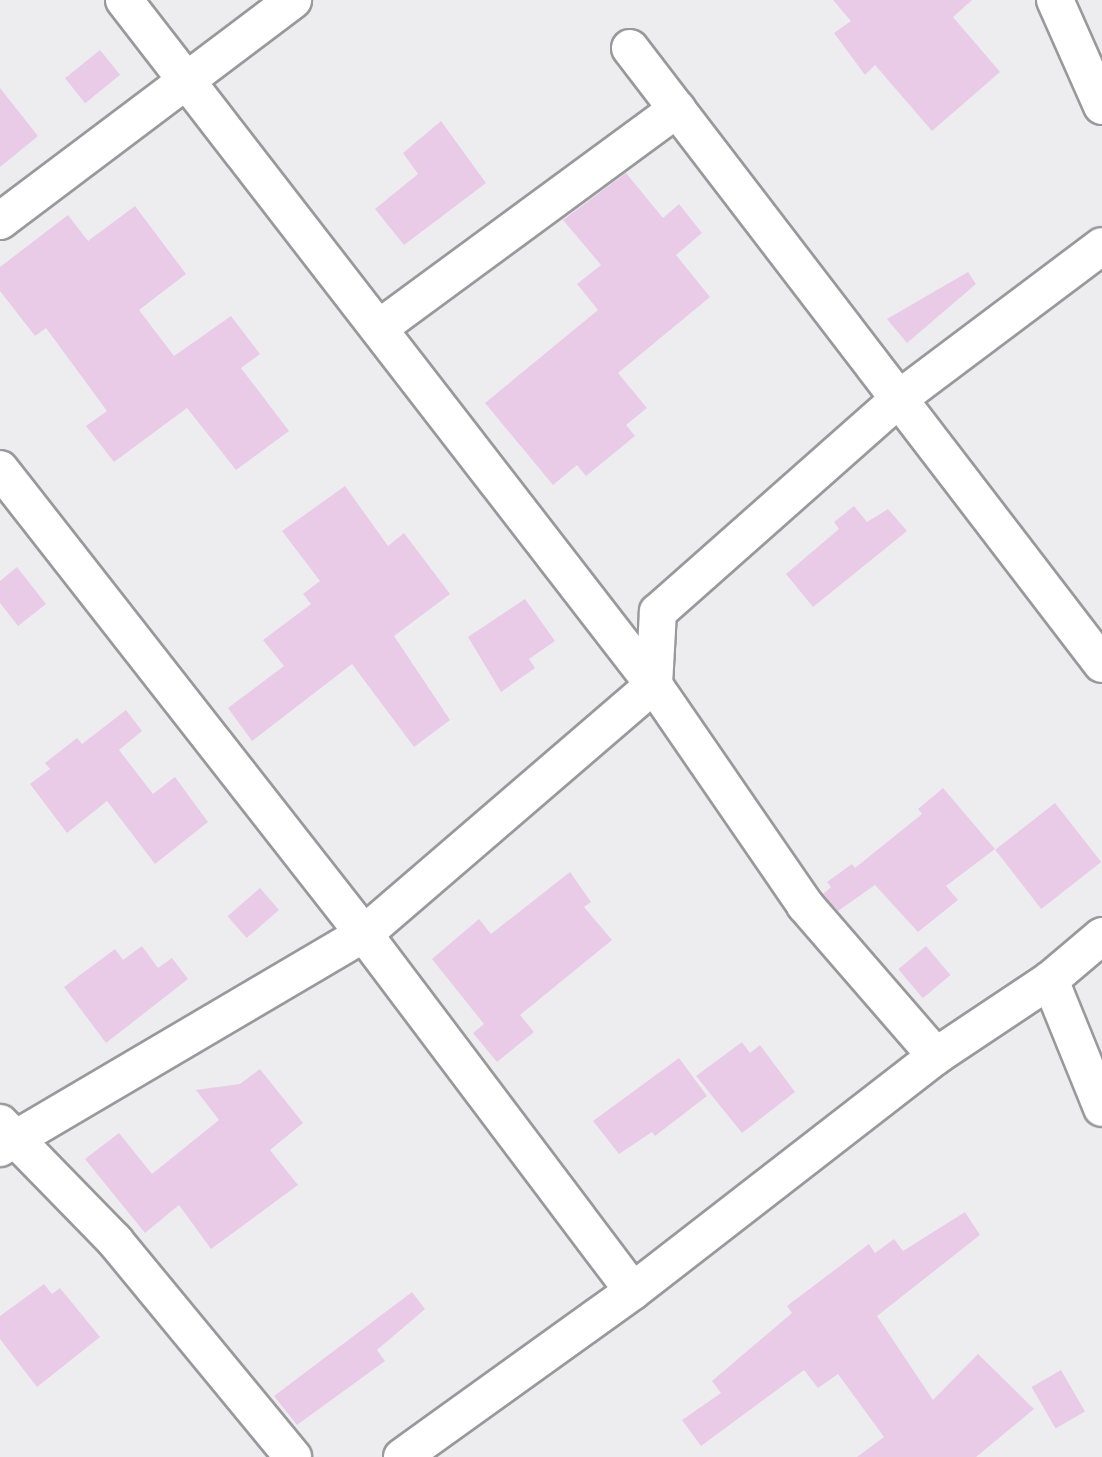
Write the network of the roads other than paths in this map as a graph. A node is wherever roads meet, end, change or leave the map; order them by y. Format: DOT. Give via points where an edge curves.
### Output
graph roads {
  1 [pos="124,0"];
  2 [pos="293,0"];
  3 [pos="1055,0"];
  4 [pos="630,48"];
  5 [pos="186,82"];
  6 [pos="1102,106"];
  7 [pos="677,109"];
  8 [pos="0,221"];
  9 [pos="1102,246"];
  10 [pos="379,328"];
  11 [pos="901,397"];
  12 [pos="0,469"];
  13 [pos="1102,664"];
  14 [pos="654,685"];
  15 [pos="364,934"];
  16 [pos="1102,936"];
  17 [pos="1050,980"];
  18 [pos="936,1056"];
  19 [pos="1102,1108"];
  20 [pos="4,1136"];
  21 [pos="633,1291"];
  22 [pos="293,1457"];
  23 [pos="402,1457"];
  1 -- 5 [label="street"];
  2 -- 5 [label="street"];
  3 -- 6 [label="street"];
  4 -- 7 [label="street"];
  5 -- 8 [label="street"];
  5 -- 10 [label="street"];
  7 -- 10 [label="street"];
  7 -- 11 [label="street"];
  9 -- 11 [label="street"];
  10 -- 14 [label="street"];
  11 -- 13 [label="street"];
  11 -- 14 [label="street" via="658,612"];
  12 -- 15 [label="street"];
  14 -- 15 [label="street"];
  14 -- 18 [label="street" via="805,905"];
  15 -- 20 [label="street"];
  15 -- 21 [label="street"];
  16 -- 17 [label="street"];
  17 -- 18 [label="street"];
  17 -- 19 [label="street"];
  18 -- 21 [label="street"];
  20 -- 22 [label="street" via="115,1241"];
  21 -- 23 [label="street"];
}
